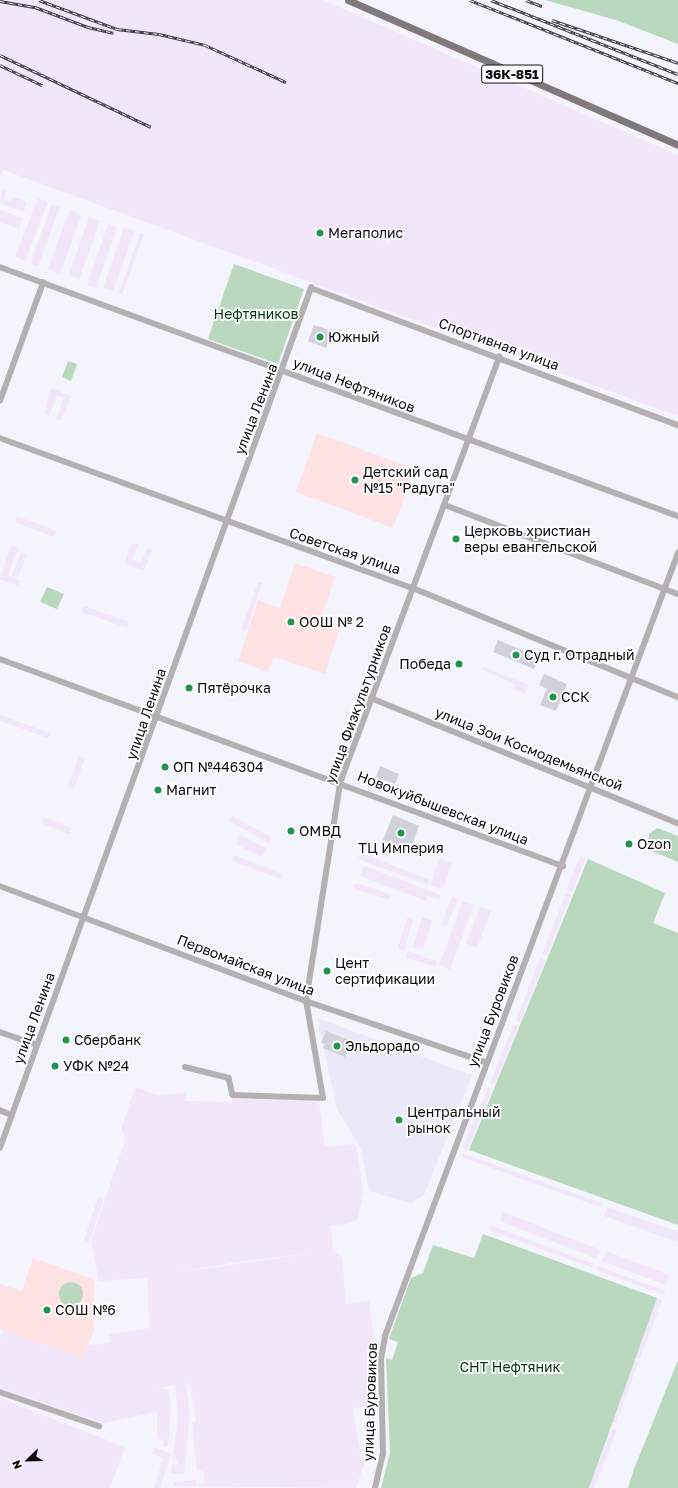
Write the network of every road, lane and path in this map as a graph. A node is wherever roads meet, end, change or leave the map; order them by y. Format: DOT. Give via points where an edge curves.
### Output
graph roads {
  1 [pos="348,0"];
  2 [pos="678,145"];
  3 [pos="0,267"];
  4 [pos="43,283"];
  5 [pos="312,288"];
  6 [pos="499,356"];
  7 [pos="283,371"];
  8 [pos="0,401"];
  9 [pos="678,424"];
  10 [pos="0,438"];
  11 [pos="468,440"];
  12 [pos="445,505"];
  13 [pos="678,516"];
  14 [pos="226,521"];
  15 [pos="678,553"];
  16 [pos="413,588"];
  17 [pos="664,590"];
  18 [pos="678,594"];
  19 [pos="0,659"];
  20 [pos="632,678"];
  21 [pos="678,697"];
  22 [pos="371,698"];
  23 [pos="158,717"];
  24 [pos="340,783"];
  25 [pos="592,786"];
  26 [pos="678,823"];
  27 [pos="562,866"];
  28 [pos="0,886"];
  29 [pos="84,916"];
  30 [pos="306,1001"];
  31 [pos="0,1032"];
  32 [pos="37,1045"];
  33 [pos="485,1062"];
  34 [pos="185,1066"];
  35 [pos="0,1110"];
  36 [pos="12,1114"];
  37 [pos="0,1148"];
  38 [pos="0,1392"];
  39 [pos="99,1426"];
  40 [pos="375,1488"];
  1 -- 2 [label="main road, 36К-851"];
  3 -- 4 [label="street, улица Нефтяников"];
  4 -- 7 [label="street, улица Нефтяников"];
  4 -- 8 [label="street"];
  5 -- 6 [label="street, Спортивная улица"];
  5 -- 7 [label="street, улица Ленина"];
  6 -- 9 [label="street, Спортивная улица"];
  6 -- 11 [label="street, улица Физкультурников"];
  7 -- 11 [label="street, улица Нефтяников"];
  7 -- 14 [label="street, улица Ленина"];
  10 -- 14 [label="street, Советская улица"];
  11 -- 12 [label="street, улица Физкультурников"];
  11 -- 13 [label="street, улица Нефтяников"];
  12 -- 16 [label="street, улица Физкультурников"];
  12 -- 17 [label="street"];
  14 -- 16 [label="street, Советская улица"];
  14 -- 23 [label="street, улица Ленина"];
  15 -- 17 [label="street, улица Буровиков"];
  16 -- 20 [label="street, Советская улица"];
  16 -- 22 [label="street, улица Физкультурников"];
  17 -- 18 [label="street"];
  17 -- 20 [label="street, улица Буровиков"];
  19 -- 23 [label="street, Новокуйбышевская улица"];
  20 -- 21 [label="street, Советская улица"];
  20 -- 25 [label="street, улица Буровиков"];
  22 -- 24 [label="street, улица Физкультурников"];
  22 -- 25 [label="street, улица Зои Космодемьянской"];
  23 -- 24 [label="street, Новокуйбышевская улица"];
  23 -- 29 [label="street, улица Ленина"];
  24 -- 27 [label="street, Новокуйбышевская улица"];
  24 -- 30 [label="street, улица Физкультурников"];
  25 -- 26 [label="street, улица Зои Космодемьянской"];
  25 -- 27 [label="street, улица Буровиков"];
  27 -- 33 [label="street, улица Буровиков"];
  28 -- 29 [label="street, Первомайская улица"];
  29 -- 30 [label="street, Первомайская улица"];
  29 -- 32 [label="street, улица Ленина"];
  30 -- 33 [label="street, Первомайская улица"];
  30 -- 34 [label="street, улица Физкультурников" via="323,1098 233,1095 229,1078"];
  31 -- 32 [label="street"];
  32 -- 36 [label="street, улица Ленина"];
  33 -- 40 [label="street, улица Буровиков" via="385,1336 381,1359 383,1454"];
  35 -- 36 [label="street"];
  36 -- 37 [label="street, улица Ленина"];
  38 -- 39 [label="street"];
}
